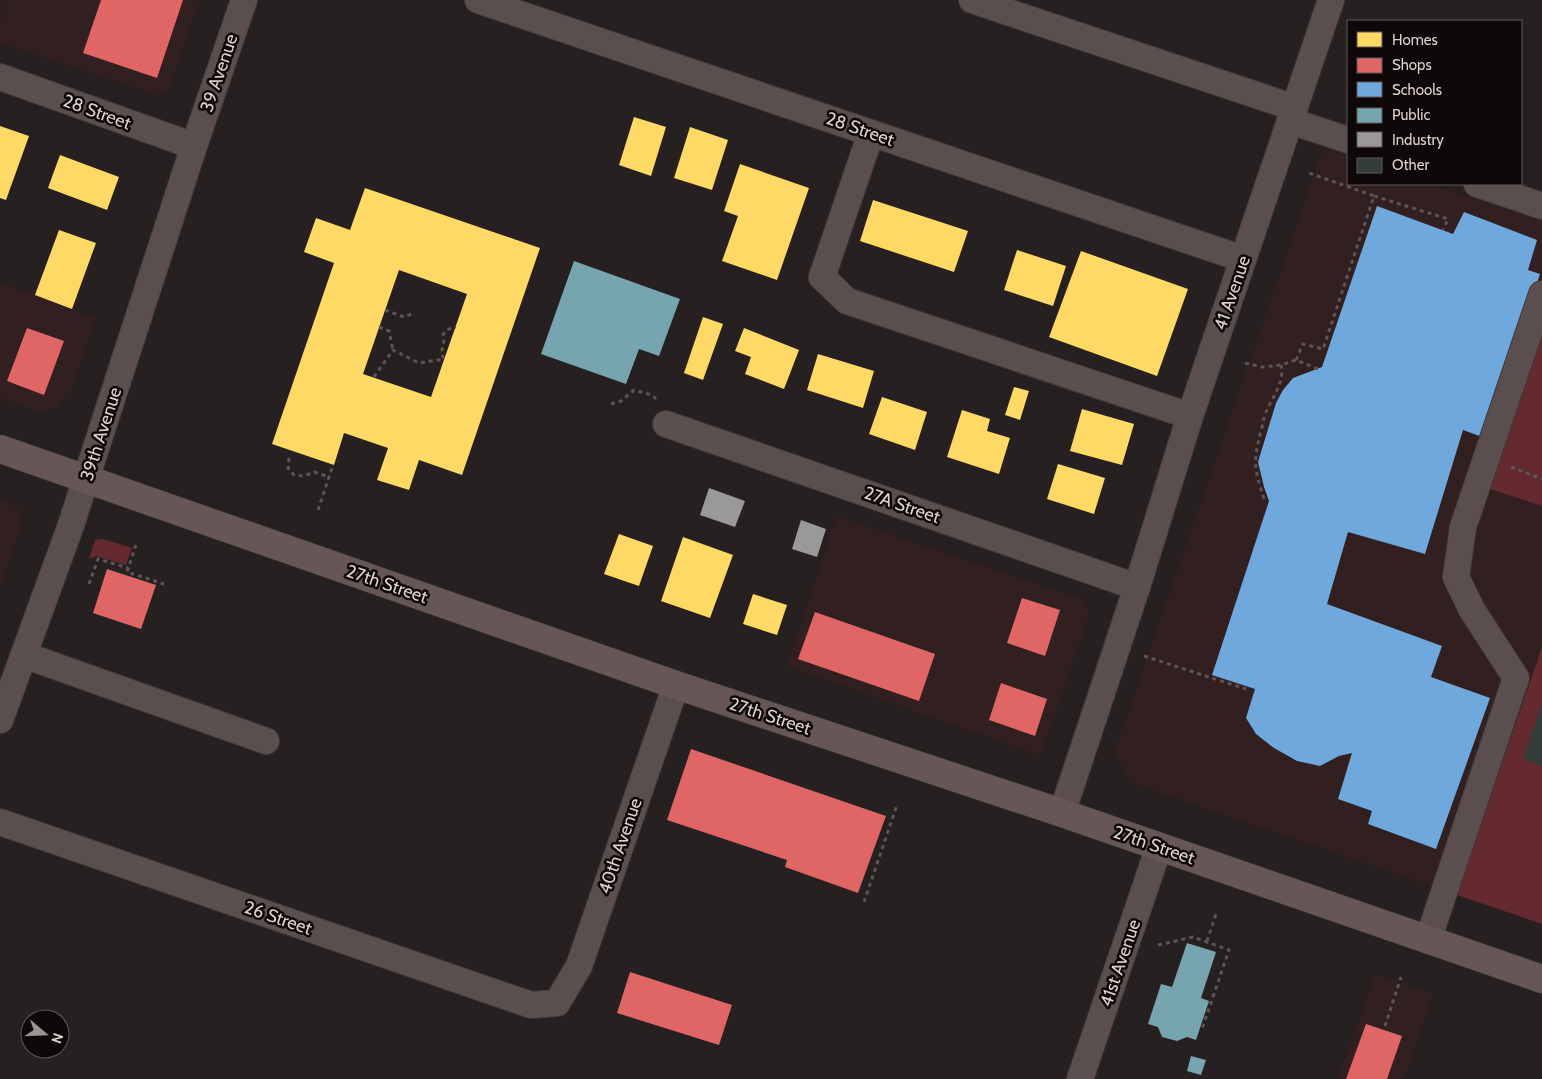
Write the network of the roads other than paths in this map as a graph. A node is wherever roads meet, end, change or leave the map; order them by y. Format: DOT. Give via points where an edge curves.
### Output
graph roads {
  1 [pos="244,0"];
  2 [pos="478,0"];
  3 [pos="972,0"];
  4 [pos="1331,0"];
  5 [pos="0,77"];
  6 [pos="1292,114"];
  7 [pos="871,133"];
  8 [pos="1347,140"];
  9 [pos="194,146"];
  10 [pos="1480,185"];
  11 [pos="1542,206"];
  12 [pos="1243,259"];
  13 [pos="1542,294"];
  14 [pos="1190,416"];
  15 [pos="666,424"];
  16 [pos="0,449"];
  17 [pos="86,479"];
  18 [pos="1137,587"];
  19 [pos="24,655"];
  20 [pos="676,685"];
  21 [pos="0,720"];
  22 [pos="266,741"];
  23 [pos="1062,813"];
  24 [pos="0,822"];
  25 [pos="1159,847"];
  26 [pos="1428,940"];
  27 [pos="1542,979"];
  28 [pos="557,1003"];
  29 [pos="1080,1079"];
  1 -- 9 [label="street, 39 Avenue"];
  2 -- 7 [label="street, 28 Street"];
  3 -- 6 [label="street"];
  4 -- 6 [label="street, 41 Avenue"];
  5 -- 9 [label="street, 28 Street"];
  6 -- 8 [label="street"];
  6 -- 12 [label="street, 41 Avenue"];
  7 -- 12 [label="street, 28 Street"];
  7 -- 14 [label="street" via="822,277 847,301"];
  9 -- 17 [label="street, 39th Avenue"];
  10 -- 11 [label="street"];
  12 -- 14 [label="street, 41 Avenue"];
  13 -- 26 [label="street" via="1463,527 1456,577 1472,610 1516,678"];
  14 -- 18 [label="street, 41 Avenue"];
  15 -- 18 [label="street, 27A Street"];
  16 -- 17 [label="main road, 27th Street"];
  17 -- 19 [label="street, 39th Avenue"];
  17 -- 20 [label="main road, 27th Street"];
  18 -- 23 [label="street"];
  19 -- 21 [label="street, 39th Avenue"];
  19 -- 22 [label="street"];
  20 -- 23 [label="main road, 27th Street"];
  20 -- 28 [label="street, 40th Avenue" via="579,966"];
  23 -- 25 [label="main road, 27th Street"];
  24 -- 28 [label="street, 26 Street" via="531,1005"];
  25 -- 26 [label="main road, 27th Street"];
  25 -- 29 [label="street, 41st Avenue"];
  26 -- 27 [label="main road, 27th Street"];
}
